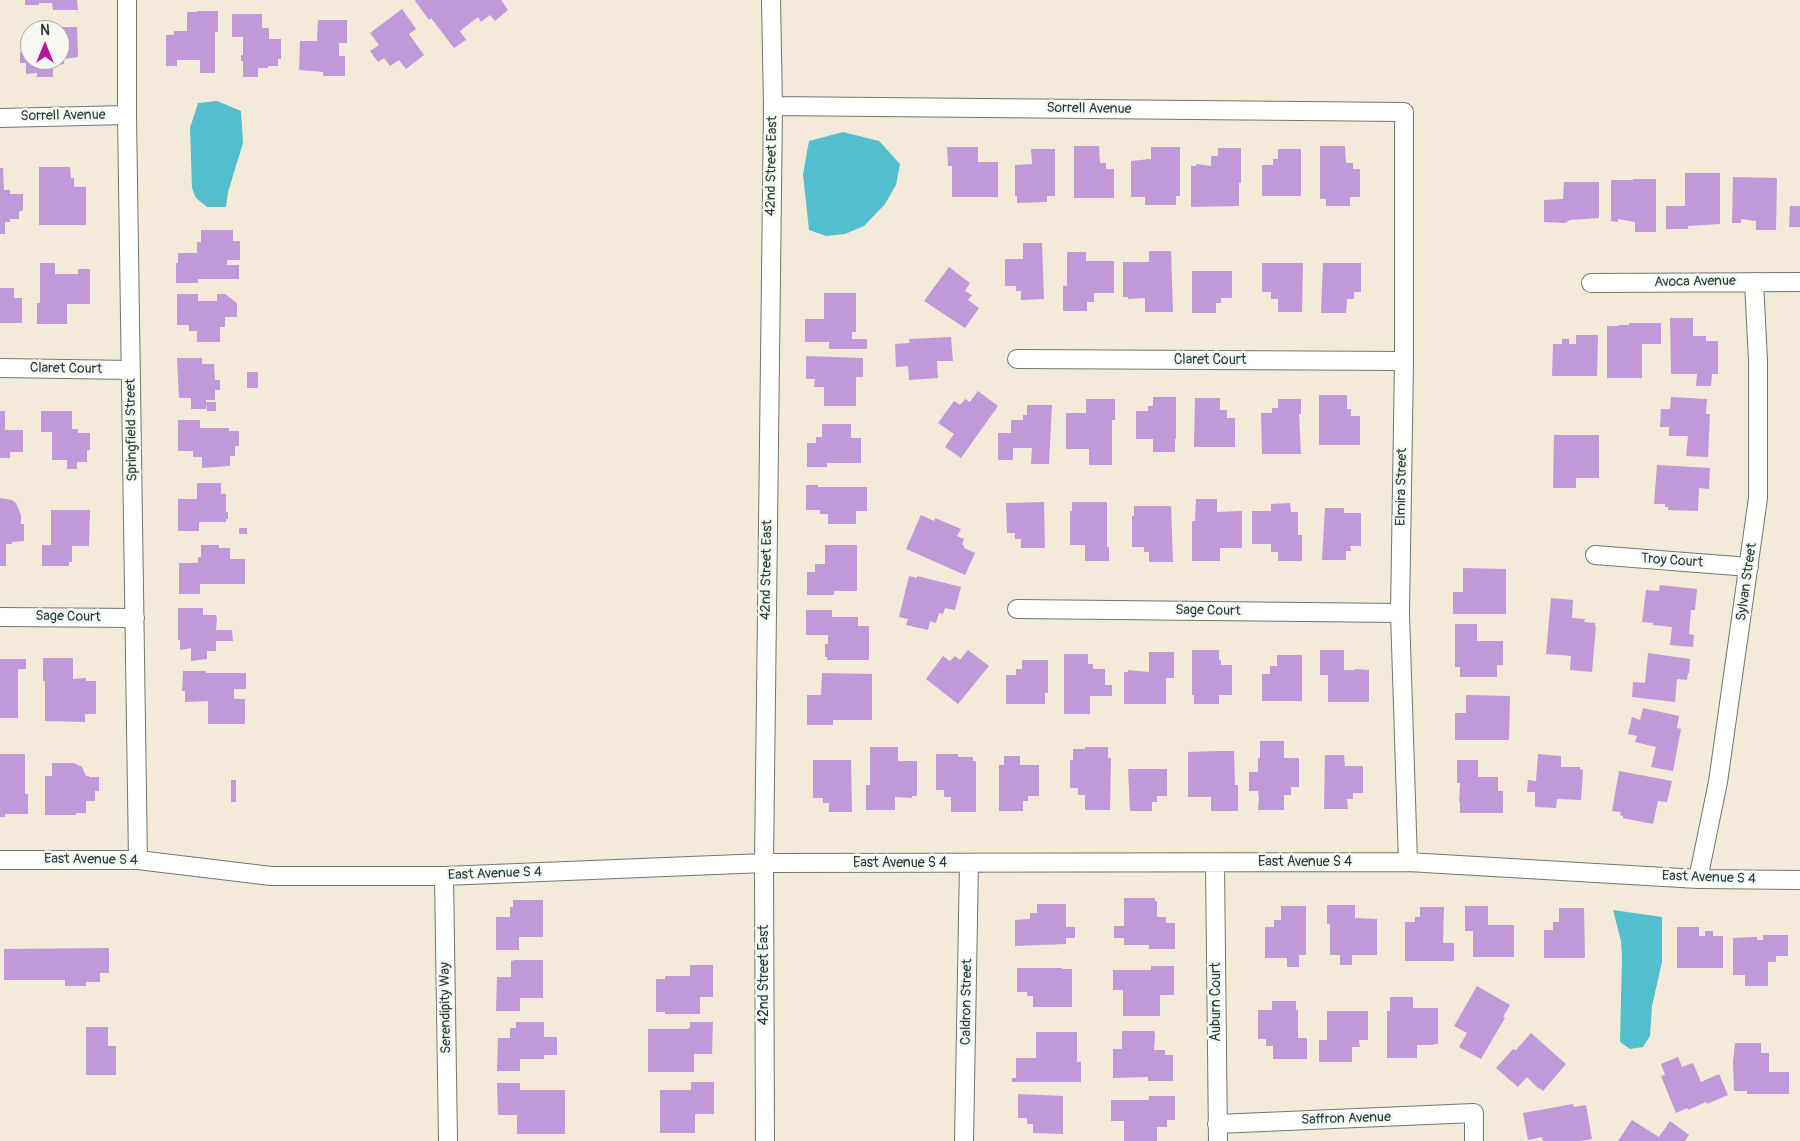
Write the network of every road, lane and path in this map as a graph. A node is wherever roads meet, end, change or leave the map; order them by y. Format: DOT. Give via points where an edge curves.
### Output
graph roads {
  1 [pos="127,0"];
  2 [pos="771,0"];
  3 [pos="773,106"];
  4 [pos="1404,112"];
  5 [pos="127,115"];
  6 [pos="0,118"];
  7 [pos="1754,282"];
  8 [pos="1800,282"];
  9 [pos="1591,283"];
  10 [pos="1017,359"];
  11 [pos="1404,361"];
  12 [pos="0,368"];
  13 [pos="131,370"];
  14 [pos="1596,555"];
  15 [pos="1749,567"];
  16 [pos="1017,609"];
  17 [pos="1400,613"];
  18 [pos="0,616"];
  19 [pos="135,618"];
  20 [pos="0,860"];
  21 [pos="138,860"];
  22 [pos="1408,862"];
  23 [pos="764,863"];
  24 [pos="969,863"];
  25 [pos="1215,863"];
  26 [pos="444,876"];
  27 [pos="1698,879"];
  28 [pos="1800,880"];
  29 [pos="1218,1133"];
  30 [pos="448,1141"];
  31 [pos="765,1141"];
  32 [pos="964,1141"];
  33 [pos="1474,1141"];
  1 -- 5 [label="street, Springfield Street"];
  2 -- 3 [label="street, 42nd Street East"];
  3 -- 4 [label="street, Sorrell Avenue"];
  3 -- 23 [label="street, 42nd Street East"];
  4 -- 11 [label="street, Elmira Street"];
  5 -- 6 [label="street, Sorrell Avenue"];
  5 -- 13 [label="street, Springfield Street"];
  7 -- 8 [label="street, Avoca Avenue"];
  7 -- 9 [label="street, Avoca Avenue"];
  7 -- 15 [label="street, Sylvan Street" via="1758,360 1758,498"];
  10 -- 11 [label="street, Claret Court"];
  11 -- 17 [label="street, Elmira Street"];
  12 -- 13 [label="street, Claret Court"];
  13 -- 19 [label="street, Springfield Street"];
  14 -- 15 [label="street, Troy Court"];
  15 -- 27 [label="street, Sylvan Street" via="1718,782"];
  16 -- 17 [label="street, Sage Court"];
  17 -- 22 [label="street, Elmira Street"];
  18 -- 19 [label="street, Sage Court"];
  19 -- 21 [label="street, Springfield Street"];
  20 -- 21 [label="street, East Avenue S 4"];
  21 -- 26 [label="street, East Avenue S 4" via="272,876"];
  22 -- 25 [label="street, East Avenue S 4"];
  22 -- 27 [label="street, East Avenue S 4"];
  23 -- 24 [label="street, East Avenue S 4"];
  23 -- 26 [label="street, East Avenue S 4"];
  23 -- 31 [label="street, 42nd Street East"];
  24 -- 25 [label="street, East Avenue S 4"];
  24 -- 32 [label="street, Caldron Street"];
  25 -- 29 [label="street, Auburn Court"];
  26 -- 30 [label="street, Serendipity Way"];
  27 -- 28 [label="street, East Avenue S 4"];
  29 -- 33 [label="street, Saffron Avenue" via="1474,1113"];
}
